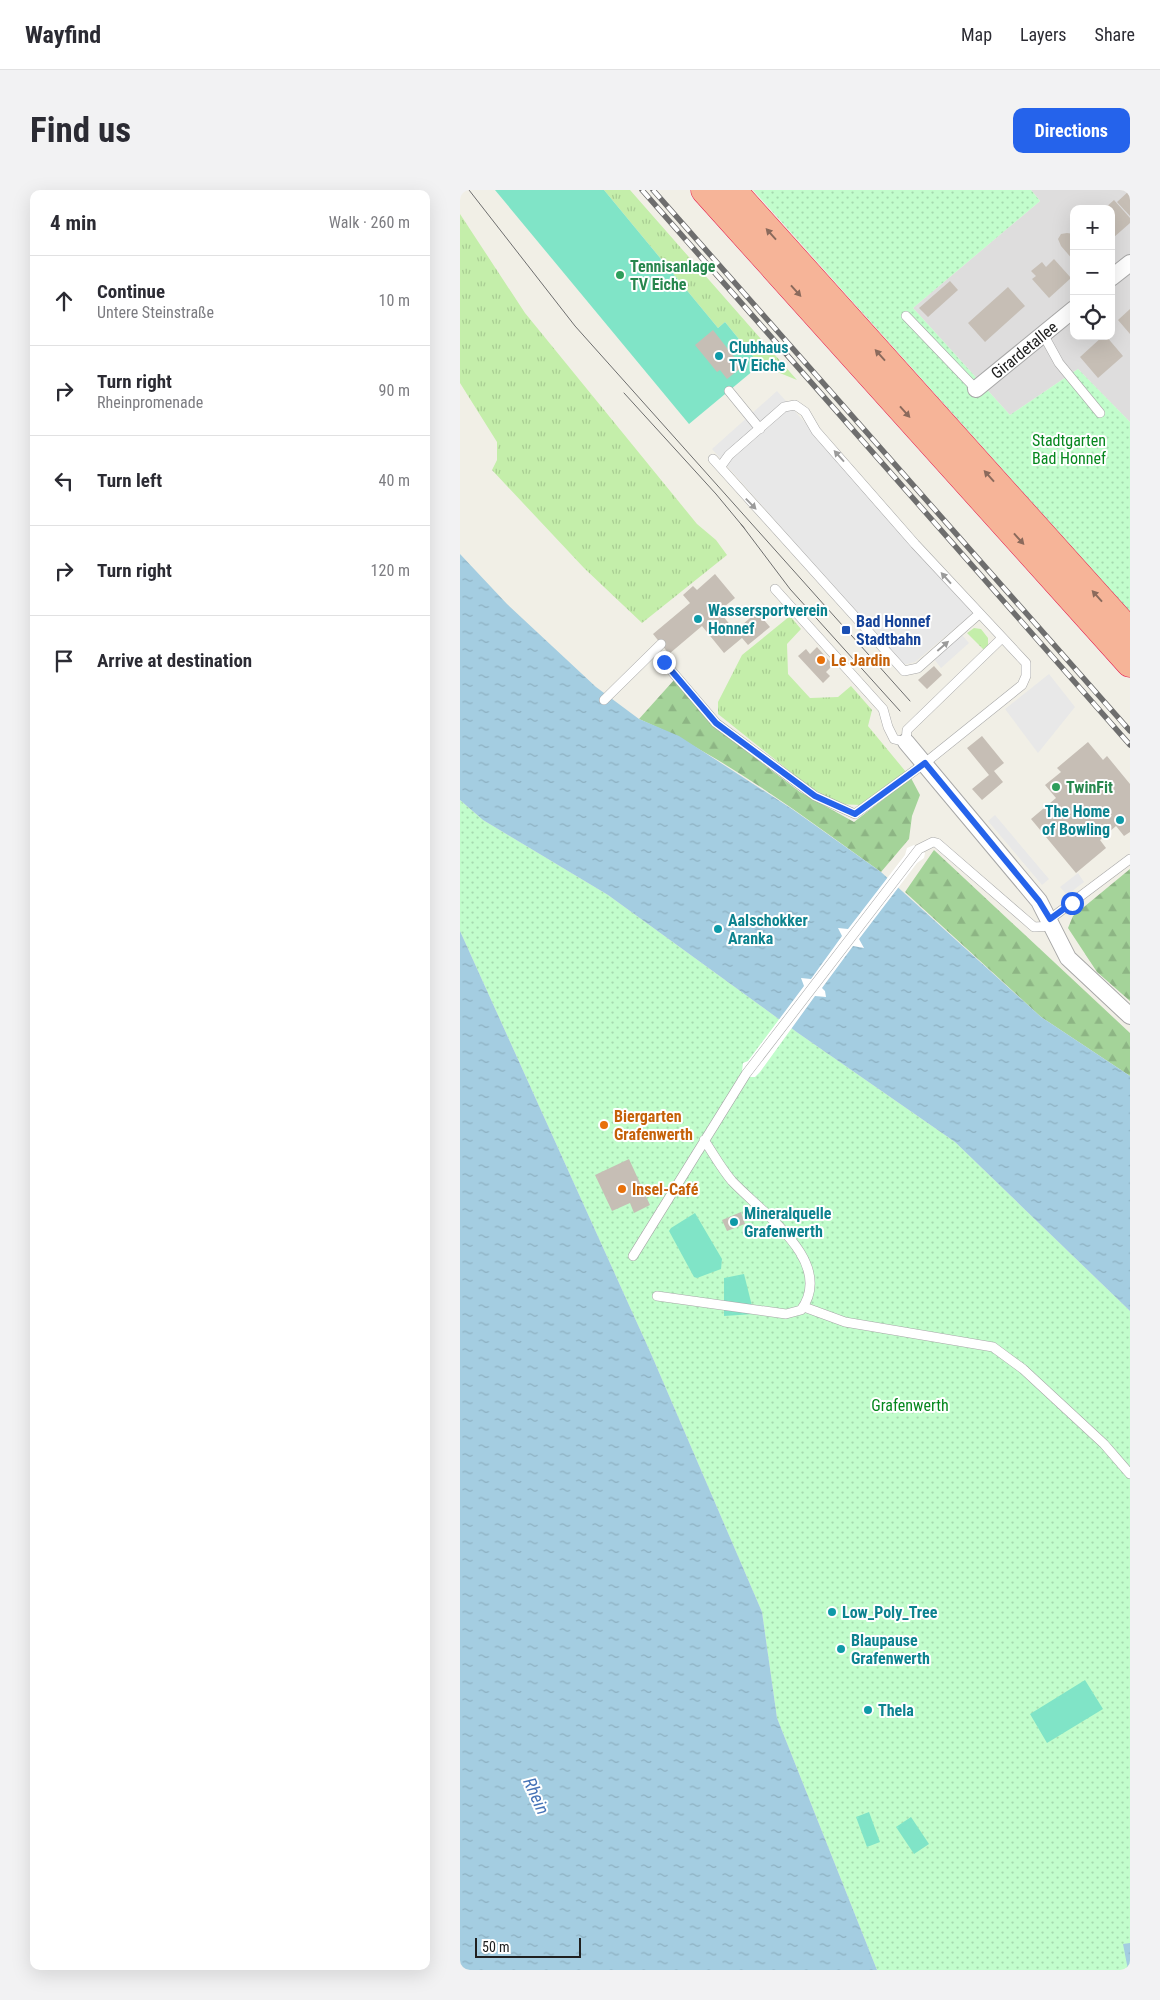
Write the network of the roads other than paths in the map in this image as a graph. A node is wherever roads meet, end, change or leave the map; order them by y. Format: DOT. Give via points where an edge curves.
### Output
graph roads {
  1 [pos="705,190"];
  2 [pos="732,190"];
  3 [pos="1130,263"];
  4 [pos="1115,275"];
  5 [pos="1070,312"];
  6 [pos="906,316"];
  7 [pos="1043,334"];
  8 [pos="976,389"];
  9 [pos="728,390"];
  10 [pos="1100,413"];
  11 [pos="760,429"];
  12 [pos="713,459"];
  13 [pos="721,466"];
  14 [pos="775,589"];
  15 [pos="979,614"];
  16 [pos="1088,617"];
  17 [pos="1130,633"];
  18 [pos="1002,638"];
  19 [pos="661,644"];
  20 [pos="664,662"];
  21 [pos="1130,663"];
  22 [pos="1130,681"];
  23 [pos="604,700"];
  24 [pos="906,742"];
  25 [pos="925,763"];
  26 [pos="1130,860"];
  27 [pos="1051,922"];
  28 [pos="1130,1016"];
  29 [pos="704,1140"];
  30 [pos="633,1256"];
  31 [pos="657,1296"];
  32 [pos="804,1307"];
  33 [pos="1130,1474"];
  1 -- 16 [label="highway, one-way"];
  17 -- 2 [label="highway, one-way"];
  3 -- 4 [label="street"];
  5 -- 7 [label="street, Girardetallee"];
  6 -- 8 [label="lane"];
  7 -- 8 [label="street, Girardetallee"];
  7 -- 10 [label="lane" via="1059,363"];
  9 -- 11 [label="lane"];
  11 -- 13 [label="lane"];
  15 -- 11 [label="lane, one-way" via="816,431 804,412 794,405 784,407"];
  12 -- 13 [label="lane"];
  13 -- 15 [label="lane, one-way" via="743,495 904,671 918,668"];
  14 -- 24 [label="lane" via="883,709 894,738"];
  15 -- 18 [label="lane"];
  16 -- 21 [label="highway"];
  16 -- 22 [label="highway" via="1102,646"];
  18 -- 24 [label="lane" via="907,730"];
  18 -- 25 [label="lane" via="1026,663 1022,685"];
  19 -- 23 [label="lane"];
  20 -- 25 [label="lane" via="716,723 815,796 855,814"];
  24 -- 25 [label="street"];
  25 -- 27 [label="street" via="1039,901"];
  26 -- 27 [label="lane"];
  27 -- 28 [label="street" via="1068,958"];
  27 -- 29 [label="lane" via="1034,927 937,843 919,849 746,1074"];
  29 -- 30 [label="lane"];
  29 -- 32 [label="lane" via="731,1179 800,1252 810,1272 812,1287"];
  31 -- 32 [label="lane" via="786,1314"];
  32 -- 33 [label="lane" via="845,1322 993,1346 1023,1369 1104,1444"];
}
